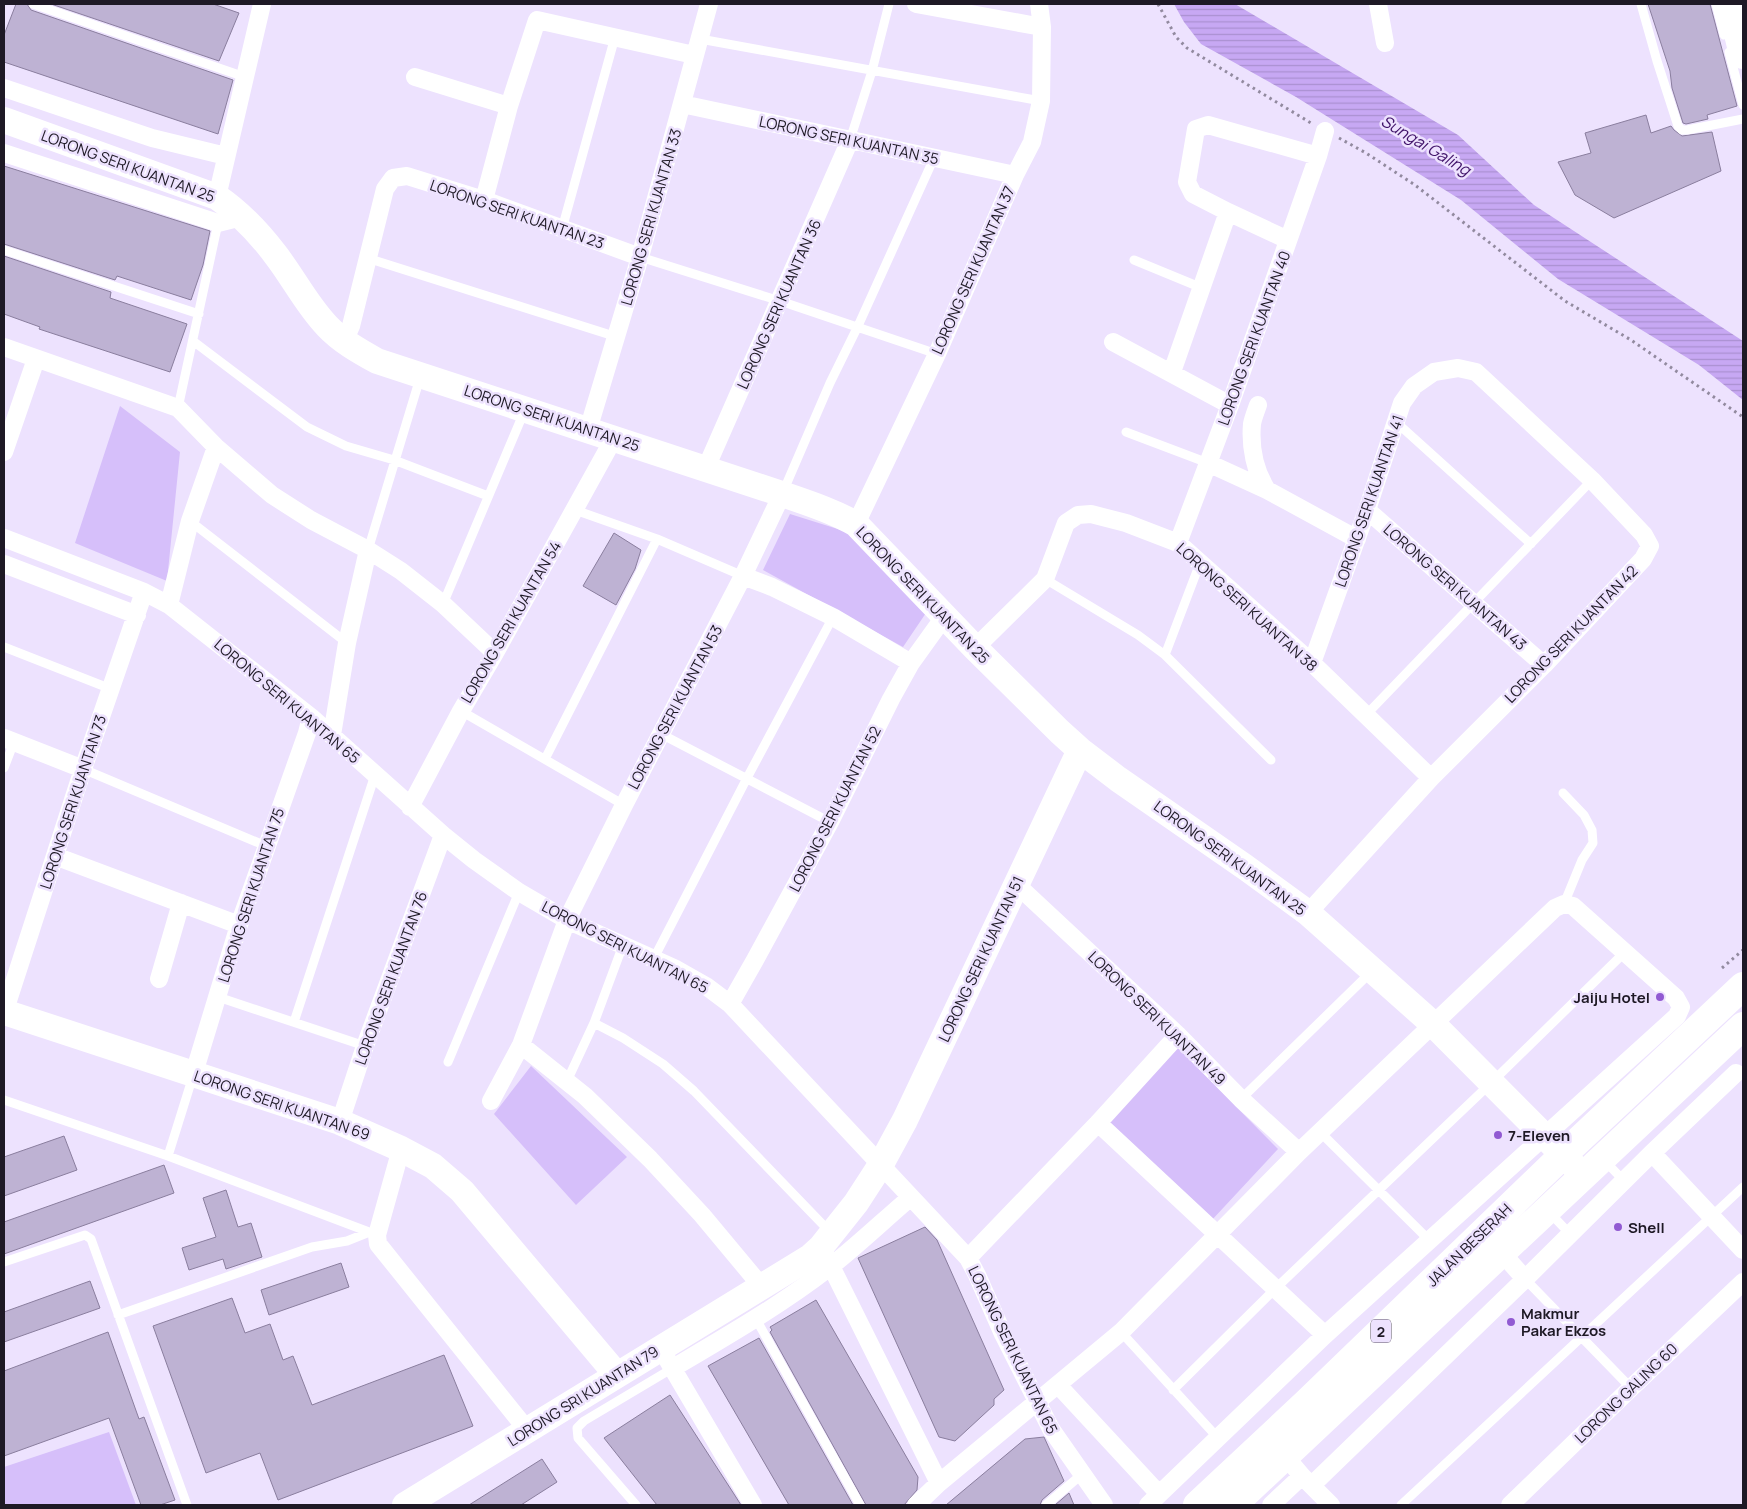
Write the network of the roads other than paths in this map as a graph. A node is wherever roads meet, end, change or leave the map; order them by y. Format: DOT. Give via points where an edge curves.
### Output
graph roads {
  1 [pos="33,4"];
  2 [pos="262,4"];
  3 [pos="709,4"];
  4 [pos="889,4"];
  5 [pos="916,4"];
  6 [pos="1039,4"];
  7 [pos="1378,4"];
  8 [pos="1641,4"];
  9 [pos="1727,9"];
  10 [pos="1042,27"];
  11 [pos="615,37"];
  12 [pos="1385,43"];
  13 [pos="697,47"];
  14 [pos="1743,55"];
  15 [pos="872,71"];
  16 [pos="245,77"];
  17 [pos="415,77"];
  18 [pos="4,88"];
  19 [pos="1041,101"];
  20 [pos="682,104"];
  21 [pos="1743,105"];
  22 [pos="508,106"];
  23 [pos="4,120"];
  24 [pos="1743,120"];
  25 [pos="1325,131"];
  26 [pos="850,140"];
  27 [pos="4,153"];
  28 [pos="226,156"];
  29 [pos="1318,156"];
  30 [pos="934,158"];
  31 [pos="1015,175"];
  32 [pos="217,197"];
  33 [pos="484,200"];
  34 [pos="1228,212"];
  35 [pos="230,220"];
  36 [pos="562,229"];
  37 [pos="1288,240"];
  38 [pos="4,250"];
  39 [pos="640,257"];
  40 [pos="367,258"];
  41 [pos="1134,260"];
  42 [pos="1202,288"];
  43 [pos="780,301"];
  44 [pos="199,314"];
  45 [pos="858,326"];
  46 [pos="617,337"];
  47 [pos="192,341"];
  48 [pos="344,342"];
  49 [pos="1114,342"];
  50 [pos="4,347"];
  51 [pos="937,354"];
  52 [pos="36,359"];
  53 [pos="1458,368"];
  54 [pos="1172,372"];
  55 [pos="420,376"];
  56 [pos="1230,405"];
  57 [pos="1258,405"];
  58 [pos="178,408"];
  59 [pos="525,409"];
  60 [pos="1396,422"];
  61 [pos="588,430"];
  62 [pos="1126,432"];
  63 [pos="614,438"];
  64 [pos="5,441"];
  65 [pos="216,447"];
  66 [pos="394,460"];
  67 [pos="1208,463"];
  68 [pos="706,468"];
  69 [pos="1592,480"];
  70 [pos="1267,490"];
  71 [pos="782,494"];
  72 [pos="488,496"];
  73 [pos="574,510"];
  74 [pos="1367,510"];
  75 [pos="190,521"];
  76 [pos="856,524"];
  77 [pos="4,538"];
  78 [pos="1357,539"];
  79 [pos="657,540"];
  80 [pos="1178,543"];
  81 [pos="1531,544"];
  82 [pos="368,550"];
  83 [pos="1200,563"];
  84 [pos="4,564"];
  85 [pos="743,576"];
  86 [pos="1045,579"];
  87 [pos="144,592"];
  88 [pos="1474,603"];
  89 [pos="443,604"];
  90 [pos="169,605"];
  91 [pos="137,615"];
  92 [pos="834,617"];
  93 [pos="944,617"];
  94 [pos="347,643"];
  95 [pos="4,647"];
  96 [pos="975,648"];
  97 [pos="495,654"];
  98 [pos="1165,656"];
  99 [pos="911,663"];
  100 [pos="1312,664"];
  101 [pos="1544,665"];
  102 [pos="111,689"];
  103 [pos="461,711"];
  104 [pos="1366,715"];
  105 [pos="311,717"];
  106 [pos="661,734"];
  107 [pos="332,735"];
  108 [pos="9,740"];
  109 [pos="1080,750"];
  110 [pos="545,759"];
  111 [pos="1271,760"];
  112 [pos="4,768"];
  113 [pos="84,769"];
  114 [pos="375,775"];
  115 [pos="747,778"];
  116 [pos="1431,778"];
  117 [pos="1563,793"];
  118 [pos="624,805"];
  119 [pos="410,807"];
  120 [pos="830,822"];
  121 [pos="443,834"];
  122 [pos="266,846"];
  123 [pos="54,856"];
  124 [pos="1016,884"];
  125 [pos="519,892"];
  126 [pos="181,903"];
  127 [pos="1564,904"];
  128 [pos="1308,913"];
  129 [pos="566,920"];
  130 [pos="239,925"];
  131 [pos="623,945"];
  132 [pos="1625,952"];
  133 [pos="653,960"];
  134 [pos="1372,971"];
  135 [pos="159,979"];
  136 [pos="1743,986"];
  137 [pos="218,997"];
  138 [pos="730,1004"];
  139 [pos="4,1013"];
  140 [pos="294,1022"];
  141 [pos="594,1023"];
  142 [pos="1434,1025"];
  143 [pos="1743,1026"];
  144 [pos="1178,1035"];
  145 [pos="521,1045"];
  146 [pos="365,1046"];
  147 [pos="1713,1054"];
  148 [pos="448,1062"];
  149 [pos="194,1073"];
  150 [pos="1740,1076"];
  151 [pos="567,1081"];
  152 [pos="1491,1082"];
  153 [pos="1241,1099"];
  154 [pos="4,1100"];
  155 [pos="491,1101"];
  156 [pos="340,1122"];
  157 [pos="1098,1123"];
  158 [pos="1320,1132"];
  159 [pos="1544,1135"];
  160 [pos="401,1149"];
  161 [pos="1299,1152"];
  162 [pos="1652,1152"];
  163 [pos="1563,1155"];
  164 [pos="168,1156"];
  165 [pos="880,1166"];
  166 [pos="1593,1167"];
  167 [pos="1624,1181"];
  168 [pos="1743,1187"];
  169 [pos="1378,1190"];
  170 [pos="911,1196"];
  171 [pos="1548,1210"];
  172 [pos="1712,1217"];
  173 [pos="372,1234"];
  174 [pos="1217,1234"];
  175 [pos="1570,1234"];
  176 [pos="1429,1240"];
  177 [pos="829,1249"];
  178 [pos="1743,1250"];
  179 [pos="1502,1253"];
  180 [pos="968,1258"];
  181 [pos="4,1262"];
  182 [pos="1525,1278"];
  183 [pos="1743,1282"];
  184 [pos="762,1287"];
  185 [pos="1275,1289"];
  186 [pos="118,1315"];
  187 [pos="756,1319"];
  188 [pos="1121,1332"];
  189 [pos="1325,1335"];
  190 [pos="1582,1337"];
  191 [pos="667,1358"];
  192 [pos="617,1375"];
  193 [pos="1058,1386"];
  194 [pos="1630,1388"];
  195 [pos="1174,1390"];
  196 [pos="1036,1403"];
  197 [pos="528,1431"];
  198 [pos="1218,1438"];
  199 [pos="1300,1472"];
  200 [pos="1081,1475"];
  201 [pos="940,1483"];
  202 [pos="1154,1501"];
  203 [pos="750,1504"];
  204 [pos="187,1505"];
  205 [pos="405,1505"];
  206 [pos="636,1505"];
  207 [pos="860,1505"];
  208 [pos="916,1505"];
  209 [pos="1046,1505"];
  210 [pos="1104,1505"];
  211 [pos="1196,1505"];
  212 [pos="1233,1505"];
  213 [pos="1271,1505"];
  214 [pos="1332,1505"];
  215 [pos="1401,1505"];
  216 [pos="1510,1505"];
  1 -- 16 [label="lane"];
  2 -- 16 [label="street"];
  3 -- 13 [label="street, LORONG SERI KUANTAN 33"];
  4 -- 15 [label="lane"];
  5 -- 10 [label="street"];
  6 -- 10 [label="street, LORONG SERI KUANTAN 37"];
  7 -- 12 [label="street"];
  8 -- 24 [label="lane" via="1678,126 1687,130"];
  9 -- 14 [label="highway"];
  9 -- 21 [label="lane"];
  10 -- 19 [label="street, LORONG SERI KUANTAN 37"];
  11 -- 13 [label="street"];
  11 -- 22 [label="street" via="537,20"];
  11 -- 36 [label="lane"];
  13 -- 15 [label="lane"];
  13 -- 20 [label="street, LORONG SERI KUANTAN 33"];
  15 -- 19 [label="lane"];
  15 -- 26 [label="lane"];
  16 -- 28 [label="street"];
  17 -- 22 [label="street"];
  18 -- 28 [label="street" via="152,138"];
  19 -- 31 [label="street, LORONG SERI KUANTAN 37" via="1032,142"];
  20 -- 26 [label="street, LORONG SERI KUANTAN 35"];
  20 -- 39 [label="street, LORONG SERI KUANTAN 33"];
  22 -- 33 [label="street"];
  23 -- 32 [label="street, LORONG SERI KUANTAN 25"];
  25 -- 29 [label="street, LORONG SERI KUANTAN 40"];
  26 -- 30 [label="street, LORONG SERI KUANTAN 35"];
  26 -- 43 [label="street, LORONG SERI KUANTAN 36"];
  27 -- 35 [label="street"];
  28 -- 32 [label="street"];
  29 -- 34 [label="street" via="1208,125 1196,129 1187,182 1190,190"];
  29 -- 37 [label="street, LORONG SERI KUANTAN 40"];
  30 -- 31 [label="street, LORONG SERI KUANTAN 35"];
  30 -- 45 [label="lane"];
  31 -- 51 [label="street, LORONG SERI KUANTAN 37"];
  32 -- 35 [label="street, LORONG SERI KUANTAN 25"];
  33 -- 36 [label="street, LORONG SERI KUANTAN 23"];
  33 -- 40 [label="street, LORONG SERI KUANTAN 23" via="407,176 393,178 385,189"];
  34 -- 37 [label="street"];
  34 -- 42 [label="street"];
  35 -- 44 [label="lane"];
  35 -- 48 [label="street, LORONG SERI KUANTAN 25" via="275,254 303,297 326,326"];
  36 -- 39 [label="street, LORONG SERI KUANTAN 23"];
  37 -- 56 [label="street, LORONG SERI KUANTAN 40"];
  38 -- 44 [label="lane"];
  39 -- 43 [label="lane"];
  39 -- 46 [label="street, LORONG SERI KUANTAN 33"];
  40 -- 46 [label="lane"];
  40 -- 48 [label="street"];
  41 -- 42 [label="lane"];
  42 -- 54 [label="street"];
  43 -- 45 [label="lane"];
  43 -- 68 [label="street, LORONG SERI KUANTAN 36"];
  44 -- 47 [label="lane"];
  45 -- 51 [label="lane"];
  45 -- 71 [label="lane"];
  46 -- 61 [label="street, LORONG SERI KUANTAN 33"];
  47 -- 58 [label="lane"];
  47 -- 66 [label="lane" via="307,427 346,446"];
  48 -- 55 [label="street, LORONG SERI KUANTAN 25" via="377,361"];
  49 -- 54 [label="street"];
  50 -- 52 [label="street"];
  51 -- 76 [label="street, LORONG SERI KUANTAN 37"];
  52 -- 58 [label="street"];
  52 -- 64 [label="street"];
  53 -- 60 [label="street, LORONG SERI KUANTAN 41" via="1434,372 1414,386 1402,403"];
  53 -- 69 [label="street, LORONG SERI KUANTAN 42" via="1476,372"];
  54 -- 56 [label="street"];
  55 -- 59 [label="street, LORONG SERI KUANTAN 25"];
  55 -- 66 [label="lane"];
  56 -- 67 [label="street, LORONG SERI KUANTAN 40"];
  57 -- 70 [label="street" via="1252,424 1254,458 1259,478"];
  58 -- 65 [label="street"];
  59 -- 61 [label="street, LORONG SERI KUANTAN 25"];
  59 -- 72 [label="lane"];
  60 -- 74 [label="street, LORONG SERI KUANTAN 41"];
  60 -- 81 [label="lane"];
  61 -- 63 [label="street, LORONG SERI KUANTAN 25"];
  62 -- 67 [label="lane"];
  63 -- 68 [label="street, LORONG SERI KUANTAN 25"];
  63 -- 73 [label="street, LORONG SERI KUANTAN 54"];
  65 -- 75 [label="street"];
  65 -- 82 [label="street" via="272,495"];
  66 -- 72 [label="lane"];
  66 -- 82 [label="lane"];
  67 -- 70 [label="street"];
  67 -- 80 [label="street, LORONG SERI KUANTAN 40"];
  68 -- 71 [label="street, LORONG SERI KUANTAN 25"];
  69 -- 81 [label="lane"];
  69 -- 101 [label="street, LORONG SERI KUANTAN 42" via="1644,535 1650,546 1643,559"];
  70 -- 78 [label="street"];
  71 -- 76 [label="street, LORONG SERI KUANTAN 25"];
  71 -- 85 [label="street, LORONG SERI KUANTAN 53"];
  72 -- 89 [label="lane"];
  73 -- 79 [label="lane"];
  73 -- 97 [label="street, LORONG SERI KUANTAN 54"];
  74 -- 78 [label="street, LORONG SERI KUANTAN 41"];
  74 -- 88 [label="street, LORONG SERI KUANTAN 43"];
  75 -- 90 [label="street"];
  75 -- 94 [label="lane"];
  76 -- 93 [label="street, LORONG SERI KUANTAN 25"];
  77 -- 87 [label="street, LORONG SERI KUANTAN 65"];
  78 -- 100 [label="street, LORONG SERI KUANTAN 41"];
  79 -- 85 [label="lane"];
  79 -- 110 [label="lane"];
  80 -- 83 [label="street, LORONG SERI KUANTAN 38"];
  80 -- 86 [label="street, LORONG SERI KUANTAN 38" via="1126,523 1091,514 1078,515 1066,523"];
  81 -- 88 [label="lane"];
  82 -- 89 [label="street"];
  82 -- 94 [label="street"];
  83 -- 98 [label="lane"];
  83 -- 100 [label="street, LORONG SERI KUANTAN 38"];
  84 -- 91 [label="street"];
  85 -- 92 [label="street"];
  85 -- 106 [label="street, LORONG SERI KUANTAN 53"];
  86 -- 96 [label="street, LORONG SERI KUANTAN 38"];
  86 -- 98 [label="lane" via="1138,635"];
  87 -- 90 [label="street, LORONG SERI KUANTAN 65"];
  87 -- 91 [label="street, LORONG SERI KUANTAN 73"];
  88 -- 101 [label="street, LORONG SERI KUANTAN 43"];
  88 -- 104 [label="lane"];
  89 -- 97 [label="street"];
  90 -- 105 [label="street, LORONG SERI KUANTAN 65"];
  91 -- 102 [label="street, LORONG SERI KUANTAN 73"];
  92 -- 99 [label="street"];
  92 -- 115 [label="lane"];
  93 -- 96 [label="street, LORONG SERI KUANTAN 25"];
  93 -- 99 [label="street, LORONG SERI KUANTAN 52"];
  94 -- 107 [label="street"];
  95 -- 102 [label="lane"];
  96 -- 109 [label="street, LORONG SERI KUANTAN 25"];
  97 -- 103 [label="street, LORONG SERI KUANTAN 54"];
  98 -- 111 [label="lane"];
  99 -- 120 [label="street, LORONG SERI KUANTAN 52"];
  100 -- 104 [label="street, LORONG SERI KUANTAN 38"];
  101 -- 116 [label="street, LORONG SERI KUANTAN 42"];
  102 -- 113 [label="street, LORONG SERI KUANTAN 73"];
  103 -- 110 [label="lane"];
  103 -- 119 [label="street, LORONG SERI KUANTAN 54"];
  104 -- 116 [label="street, LORONG SERI KUANTAN 38"];
  105 -- 107 [label="street, LORONG SERI KUANTAN 65"];
  105 -- 122 [label="street, LORONG SERI KUANTAN 75"];
  106 -- 115 [label="lane"];
  106 -- 118 [label="street, LORONG SERI KUANTAN 53"];
  107 -- 114 [label="street, LORONG SERI KUANTAN 65"];
  108 -- 112 [label="lane"];
  108 -- 113 [label="street"];
  109 -- 124 [label="street, LORONG SERI KUANTAN 51"];
  109 -- 128 [label="street, LORONG SERI KUANTAN 25"];
  110 -- 118 [label="lane"];
  113 -- 122 [label="lane"];
  113 -- 123 [label="street, LORONG SERI KUANTAN 73"];
  114 -- 119 [label="street, LORONG SERI KUANTAN 65"];
  114 -- 140 [label="lane"];
  115 -- 120 [label="lane"];
  115 -- 133 [label="lane"];
  116 -- 128 [label="street, LORONG SERI KUANTAN 42"];
  117 -- 127 [label="lane" via="1584,815 1592,830 1593,844 1582,860"];
  118 -- 129 [label="street, LORONG SERI KUANTAN 53"];
  119 -- 121 [label="street, LORONG SERI KUANTAN 65"];
  120 -- 138 [label="street, LORONG SERI KUANTAN 52"];
  121 -- 125 [label="street, LORONG SERI KUANTAN 65"];
  121 -- 146 [label="street, LORONG SERI KUANTAN 76"];
  122 -- 130 [label="street, LORONG SERI KUANTAN 75"];
  123 -- 126 [label="street"];
  123 -- 139 [label="street, LORONG SERI KUANTAN 73"];
  124 -- 144 [label="street, LORONG SERI KUANTAN 49"];
  124 -- 165 [label="street, LORONG SERI KUANTAN 51" via="905,1120"];
  125 -- 129 [label="street, LORONG SERI KUANTAN 65"];
  125 -- 148 [label="lane"];
  126 -- 130 [label="street"];
  126 -- 135 [label="street"];
  127 -- 132 [label="street" via="1573,906"];
  127 -- 142 [label="street" via="1555,908"];
  128 -- 134 [label="street, LORONG SERI KUANTAN 25"];
  129 -- 131 [label="street, LORONG SERI KUANTAN 65"];
  129 -- 145 [label="street, LORONG SERI KUANTAN 53"];
  130 -- 137 [label="street, LORONG SERI KUANTAN 75"];
  131 -- 133 [label="street, LORONG SERI KUANTAN 65"];
  131 -- 141 [label="lane"];
  132 -- 152 [label="lane"];
  132 -- 159 [label="street" via="1676,998 1681,1007 1677,1016"];
  133 -- 138 [label="street, LORONG SERI KUANTAN 65" via="706,986"];
  134 -- 142 [label="street, LORONG SERI KUANTAN 25"];
  134 -- 153 [label="lane"];
  136 -- 163 [label="highway, JALAN BESERAH / 2"];
  137 -- 140 [label="lane"];
  137 -- 149 [label="street, LORONG SERI KUANTAN 75"];
  138 -- 165 [label="street, LORONG SERI KUANTAN 65"];
  139 -- 149 [label="street, LORONG SERI KUANTAN 69"];
  140 -- 146 [label="lane"];
  141 -- 151 [label="lane"];
  141 -- 177 [label="lane" via="663,1064 694,1091"];
  142 -- 152 [label="street, LORONG SERI KUANTAN 25"];
  142 -- 158 [label="street"];
  143 -- 147 [label="highway, JALAN BESERAH / 2"];
  144 -- 153 [label="street, LORONG SERI KUANTAN 49"];
  144 -- 157 [label="street"];
  145 -- 151 [label="street"];
  145 -- 155 [label="street, LORONG SERI KUANTAN 53"];
  146 -- 156 [label="street, LORONG SERI KUANTAN 76"];
  147 -- 150 [label="street"];
  147 -- 166 [label="highway, JALAN BESERAH / 2"];
  149 -- 156 [label="street, LORONG SERI KUANTAN 69"];
  149 -- 164 [label="lane"];
  150 -- 162 [label="street"];
  151 -- 184 [label="street" via="650,1159"];
  152 -- 159 [label="street, LORONG SERI KUANTAN 25"];
  152 -- 169 [label="lane"];
  153 -- 161 [label="street, LORONG SERI KUANTAN 49"];
  154 -- 164 [label="lane"];
  156 -- 160 [label="street, LORONG SERI KUANTAN 69"];
  157 -- 174 [label="street"];
  157 -- 180 [label="street"];
  158 -- 161 [label="street"];
  158 -- 169 [label="lane"];
  159 -- 163 [label="street, LORONG SERI KUANTAN 25"];
  159 -- 176 [label="street"];
  160 -- 173 [label="street"];
  160 -- 192 [label="street, LORONG SERI KUANTAN 69" via="433,1166 462,1190"];
  161 -- 174 [label="street"];
  162 -- 167 [label="street"];
  162 -- 172 [label="street"];
  163 -- 166 [label="street, LORONG SERI KUANTAN 25"];
  163 -- 211 [label="highway, JALAN BESERAH / 2"];
  164 -- 173 [label="lane"];
  165 -- 170 [label="street, LORONG SERI KUANTAN 65"];
  165 -- 177 [label="street, LORONG SERI KUANTAN 51"];
  166 -- 167 [label="lane"];
  166 -- 171 [label="highway, JALAN BESERAH / 2"];
  167 -- 175 [label="street"];
  168 -- 172 [label="lane"];
  169 -- 176 [label="lane"];
  169 -- 185 [label="lane"];
  170 -- 177 [label="street"];
  170 -- 180 [label="street, LORONG SERI KUANTAN 65"];
  171 -- 175 [label="lane"];
  171 -- 179 [label="highway, JALAN BESERAH / 2"];
  172 -- 178 [label="street"];
  172 -- 190 [label="lane"];
  173 -- 186 [label="lane" via="312,1247"];
  173 -- 197 [label="street" via="380,1249"];
  174 -- 185 [label="street"];
  174 -- 188 [label="street"];
  175 -- 182 [label="street"];
  176 -- 189 [label="street"];
  177 -- 184 [label="street, LORONG SRI KUANTAN 79"];
  177 -- 187 [label="street"];
  177 -- 201 [label="street"];
  179 -- 182 [label="street"];
  179 -- 199 [label="highway, JALAN BESERAH / 2"];
  180 -- 196 [label="street, LORONG SERI KUANTAN 65"];
  181 -- 186 [label="lane" via="84,1235 91,1239"];
  182 -- 190 [label="lane"];
  182 -- 199 [label="street"];
  183 -- 194 [label="street, LORONG GALING 60"];
  184 -- 191 [label="street, LORONG SRI KUANTAN 79"];
  185 -- 189 [label="street"];
  185 -- 195 [label="lane"];
  186 -- 204 [label="lane"];
  187 -- 191 [label="street"];
  187 -- 207 [label="lane"];
  188 -- 193 [label="street"];
  188 -- 195 [label="lane"];
  189 -- 198 [label="street"];
  190 -- 194 [label="lane"];
  190 -- 215 [label="lane"];
  191 -- 192 [label="street, LORONG SRI KUANTAN 79"];
  191 -- 203 [label="street"];
  191 -- 206 [label="lane" via="577,1428 578,1438"];
  192 -- 197 [label="street, LORONG SRI KUANTAN 79"];
  193 -- 196 [label="street"];
  193 -- 202 [label="street"];
  194 -- 216 [label="street, LORONG GALING 60"];
  195 -- 198 [label="lane"];
  196 -- 200 [label="street, LORONG SERI KUANTAN 65"];
  196 -- 201 [label="street"];
  197 -- 205 [label="street, LORONG SRI KUANTAN 79"];
  198 -- 202 [label="street"];
  199 -- 212 [label="highway, JALAN BESERAH / 2"];
  199 -- 213 [label="street"];
  199 -- 214 [label="street"];
  200 -- 209 [label="lane"];
  200 -- 210 [label="street, LORONG SERI KUANTAN 65"];
  201 -- 208 [label="street"];
}
